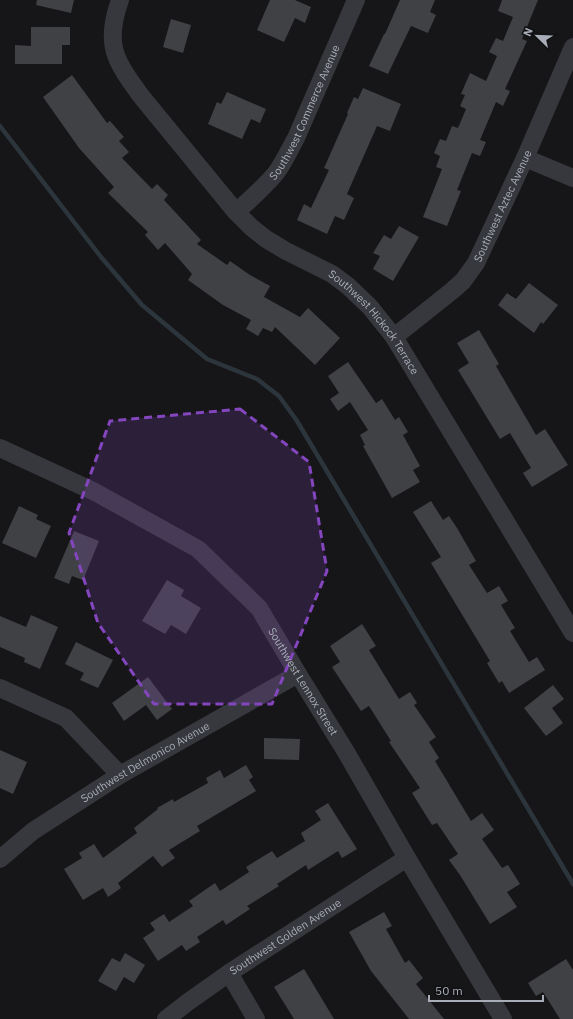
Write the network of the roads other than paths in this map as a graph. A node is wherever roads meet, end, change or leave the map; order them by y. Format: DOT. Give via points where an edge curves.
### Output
graph roads {
  1 [pos="120,0"];
  2 [pos="356,0"];
  3 [pos="573,47"];
  4 [pos="525,158"];
  5 [pos="573,178"];
  6 [pos="236,212"];
  7 [pos="394,337"];
  8 [pos="0,448"];
  9 [pos="573,633"];
  10 [pos="298,674"];
  11 [pos="0,688"];
  12 [pos="120,775"];
  13 [pos="407,858"];
  14 [pos="0,859"];
  15 [pos="229,973"];
  16 [pos="166,1019"];
  17 [pos="256,1019"];
  18 [pos="503,1019"];
  1 -- 6 [label="street, Southwest Hickock Terrace" via="112,36 118,63 141,96"];
  2 -- 6 [label="street, Southwest Commerce Avenue" via="285,158 261,190"];
  3 -- 4 [label="street, Southwest Aztec Avenue"];
  4 -- 5 [label="street"];
  4 -- 7 [label="street, Southwest Aztec Avenue" via="476,263 463,281"];
  6 -- 7 [label="street, Southwest Hickock Terrace" via="266,239 332,274 348,286 370,307"];
  7 -- 9 [label="street, Southwest Hickock Terrace"];
  8 -- 10 [label="street, Southwest Lennox Street" via="95,492 198,549 259,608"];
  10 -- 12 [label="street, Southwest Delmonico Avenue"];
  10 -- 13 [label="street, Southwest Lennox Street"];
  11 -- 12 [label="street" via="66,718"];
  12 -- 14 [label="street, Southwest Delmonico Avenue" via="33,831"];
  13 -- 15 [label="street, Southwest Golden Avenue"];
  13 -- 18 [label="street, Southwest Lennox Street"];
  15 -- 16 [label="street, Southwest Golden Avenue"];
  15 -- 17 [label="street"];
}
